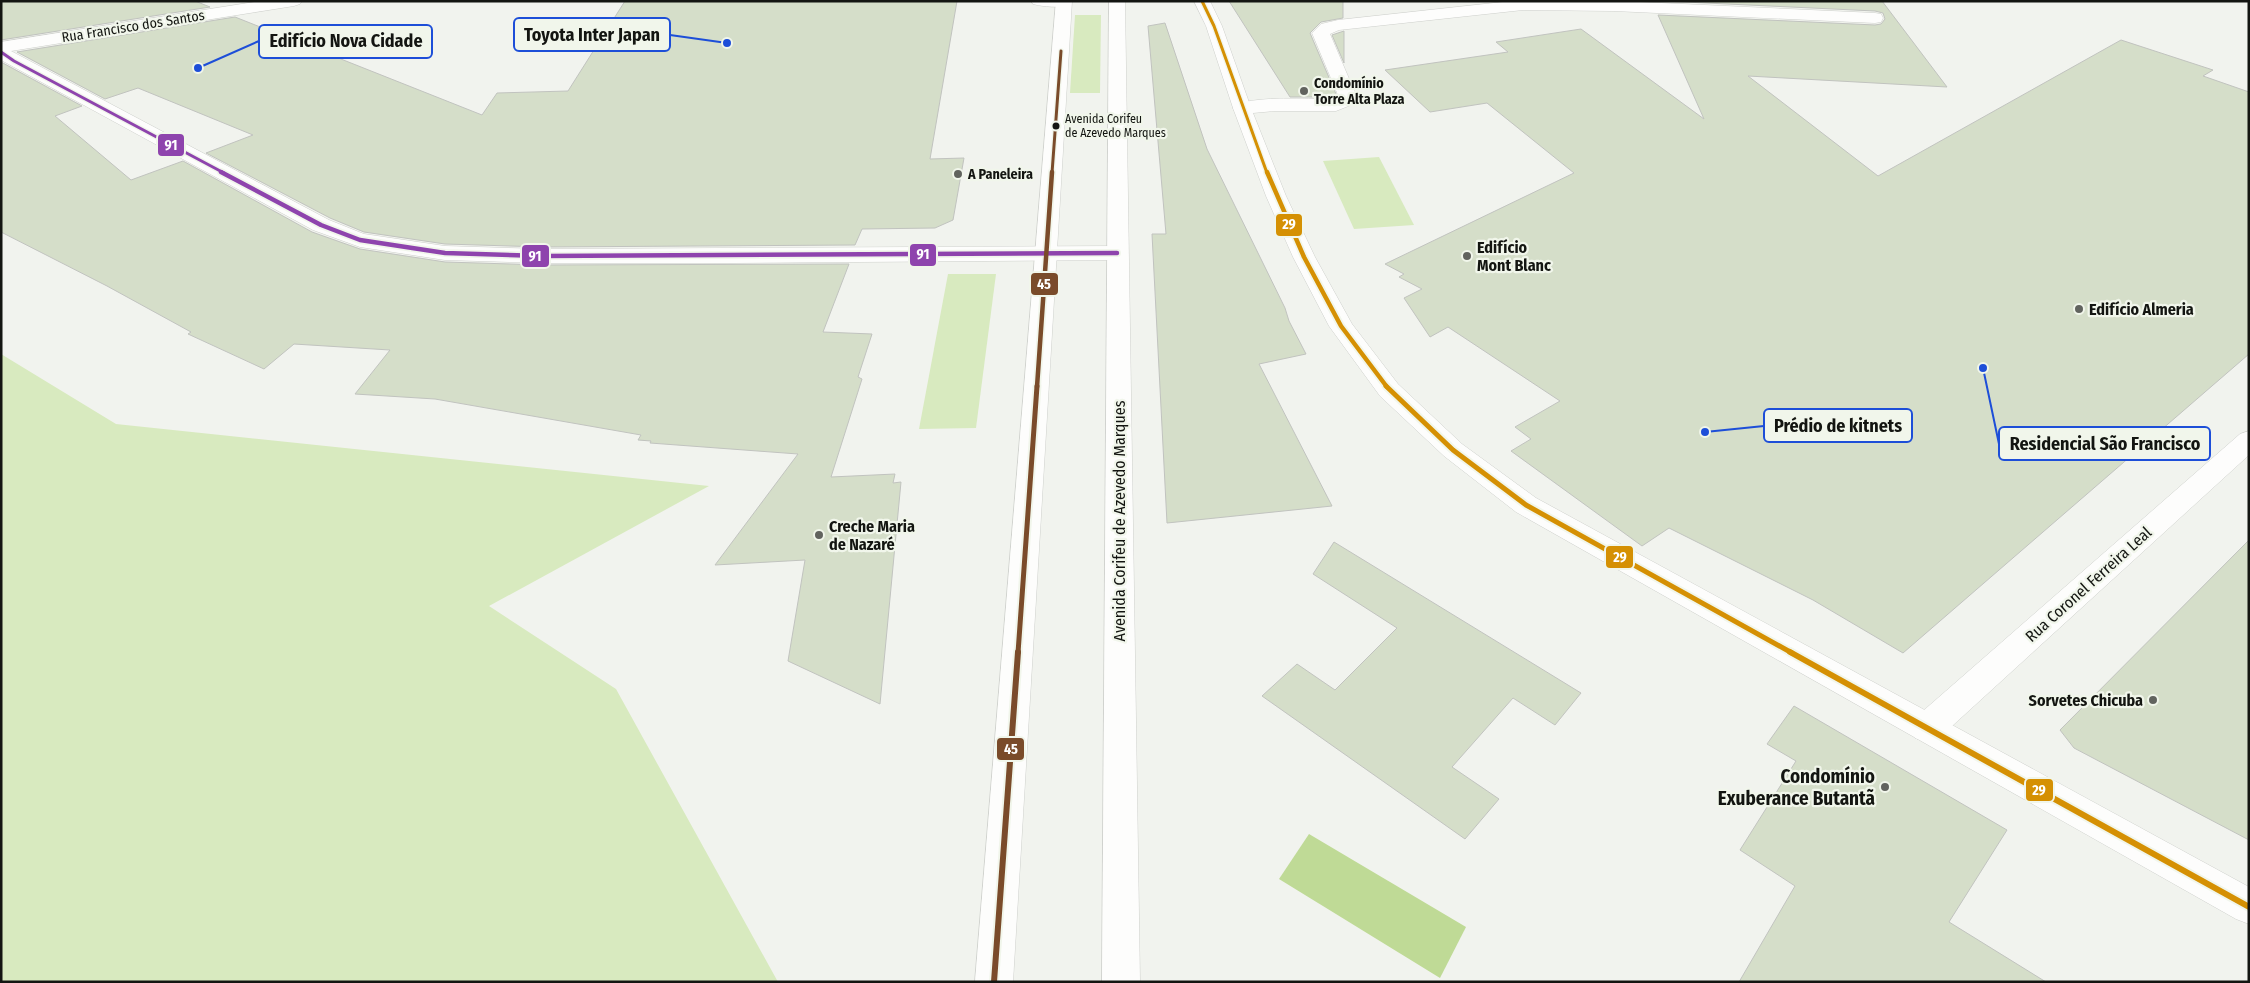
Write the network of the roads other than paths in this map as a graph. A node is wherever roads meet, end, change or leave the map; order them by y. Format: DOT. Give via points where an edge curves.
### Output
graph roads {
  1 [pos="294,1"];
  2 [pos="1039,1"];
  3 [pos="1117,1"];
  4 [pos="1202,1"];
  5 [pos="1064,2"];
  6 [pos="1875,18"];
  7 [pos="1,47"];
  8 [pos="1,52"];
  9 [pos="1242,108"];
  10 [pos="1118,252"];
  11 [pos="1046,254"];
  12 [pos="2249,440"];
  13 [pos="1927,728"];
  14 [pos="2249,907"];
  15 [pos="994,982"];
  16 [pos="1121,982"];
  1 -- 7 [label="main road, Rua Francisco dos Santos"];
  2 -- 5 [label="main road"];
  3 -- 10 [label="main road, Avenida Corifeu de Azevedo Marques"];
  4 -- 9 [label="main road"];
  5 -- 11 [label="main road"];
  6 -- 9 [label="main road" via="1523,5 1338,25 1321,34 1347,95 1344,101 1336,106"];
  8 -- 11 [label="main road" via="321,224 360,240 445,253 543,256"];
  9 -- 13 [label="main road" via="1276,196 1341,326 1389,390 1452,450 1526,505"];
  10 -- 11 [label="main road"];
  10 -- 16 [label="main road, Avenida Corifeu de Azevedo Marques"];
  11 -- 15 [label="main road"];
  12 -- 13 [label="main road, Rua Coronel Ferreira Leal"];
  13 -- 14 [label="main road"];
}
